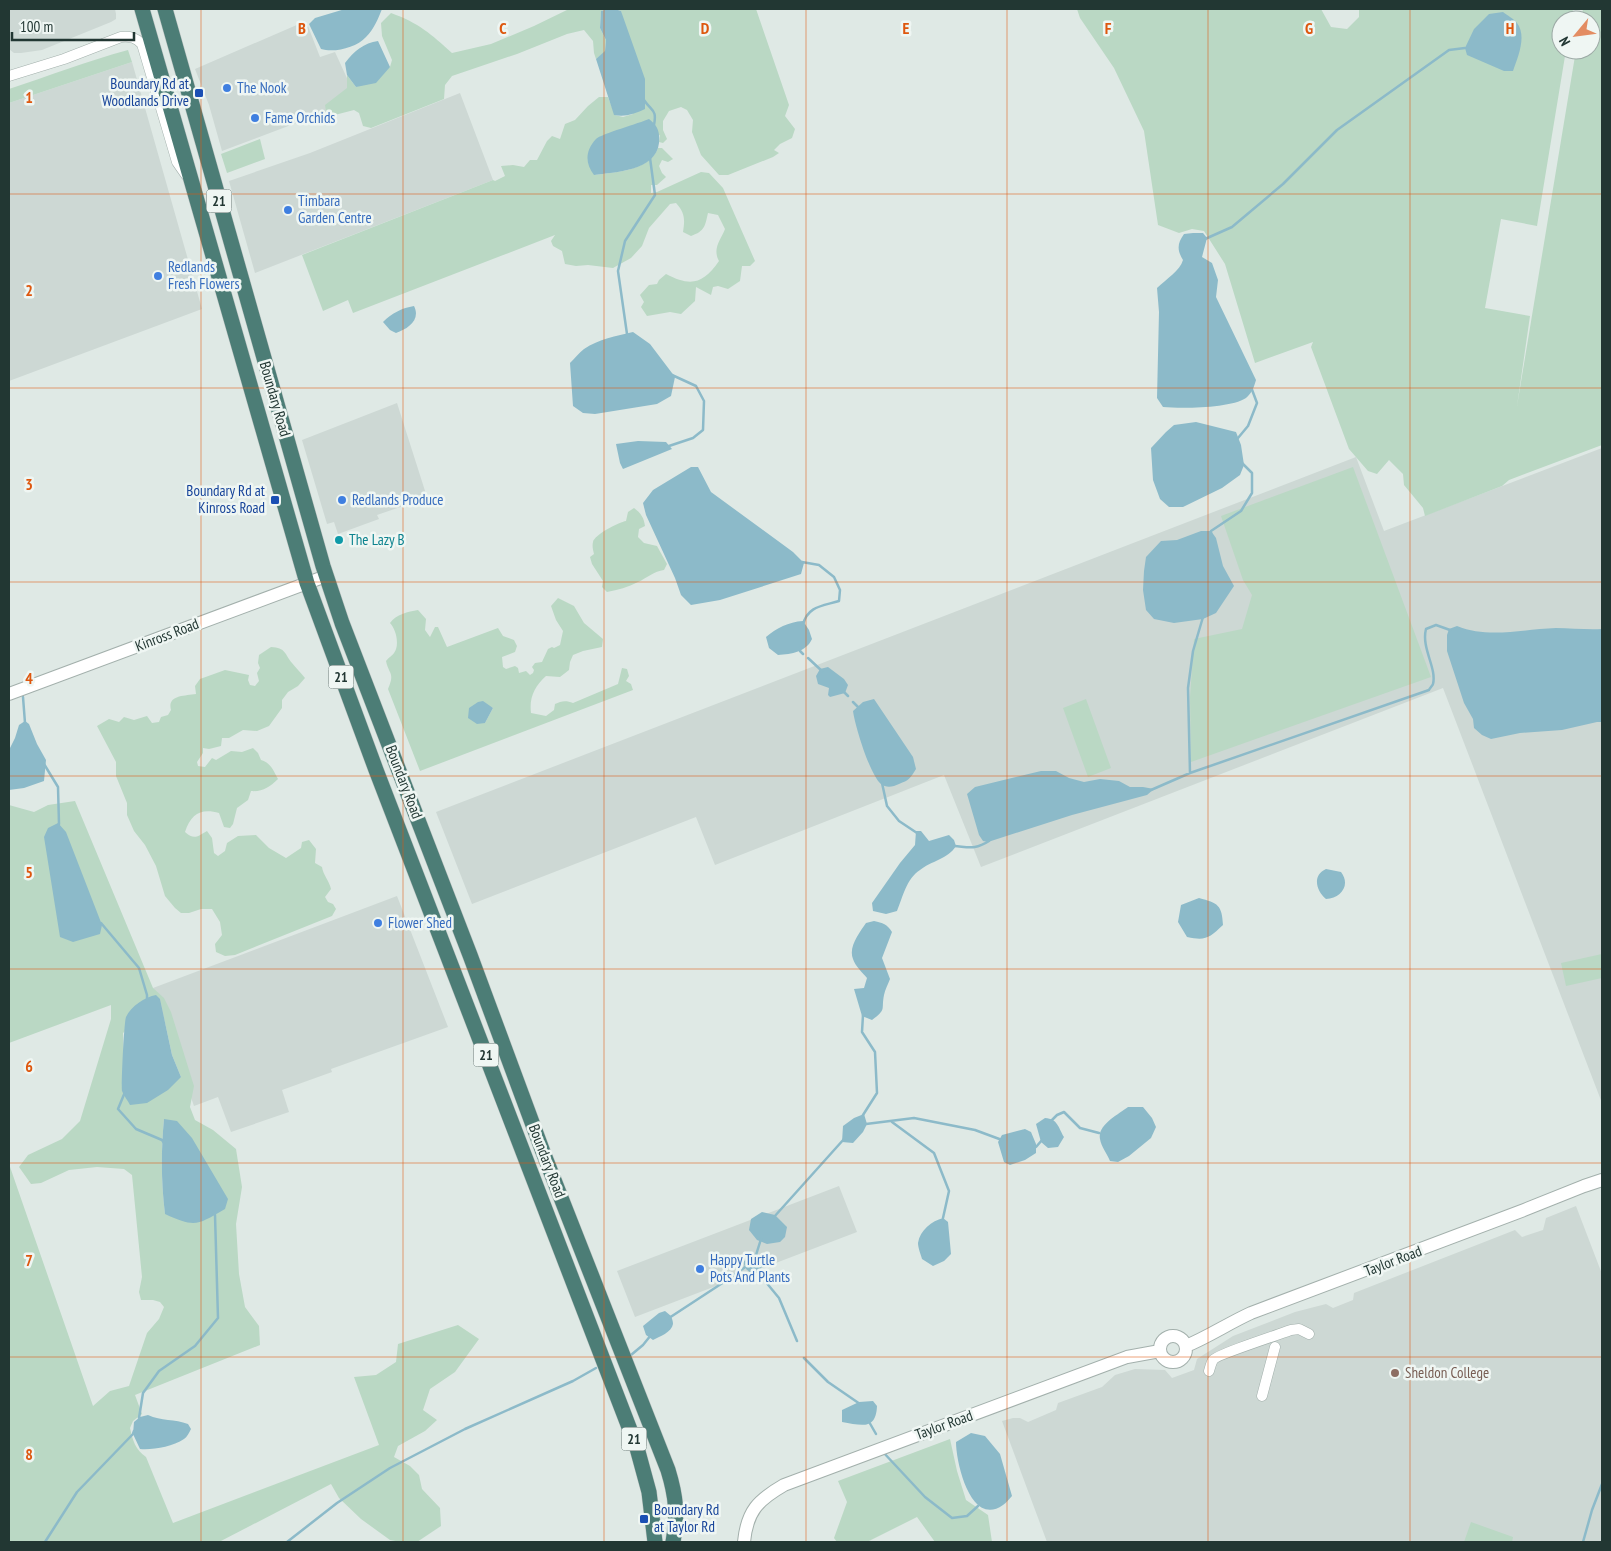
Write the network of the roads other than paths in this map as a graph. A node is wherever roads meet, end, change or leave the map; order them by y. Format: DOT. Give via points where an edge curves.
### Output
graph roads {
  1 [pos="142,9"];
  2 [pos="165,9"];
  3 [pos="182,70"];
  4 [pos="9,76"];
  5 [pos="162,76"];
  6 [pos="194,189"];
  7 [pos="326,576"];
  8 [pos="307,583"];
  9 [pos="9,694"];
  10 [pos="1602,1180"];
  11 [pos="1309,1334"];
  12 [pos="1186,1346"];
  13 [pos="1275,1347"];
  14 [pos="1160,1351"];
  15 [pos="1210,1371"];
  16 [pos="1262,1396"];
  17 [pos="655,1542"];
  18 [pos="673,1542"];
  19 [pos="744,1542"];
  1 -- 5 [label="highway, Boundary Road / 21"];
  2 -- 3 [label="highway, Boundary Road / 21"];
  3 -- 5 [label="highway"];
  3 -- 7 [label="highway, Boundary Road / 21"];
  4 -- 6 [label="street" via="122,37 136,38 142,44 178,162"];
  5 -- 6 [label="highway, Boundary Road / 21"];
  6 -- 8 [label="highway, Boundary Road / 21"];
  7 -- 8 [label="street, Kinross Road"];
  7 -- 18 [label="highway, Boundary Road / 21" via="543,1152 668,1470 677,1516"];
  8 -- 9 [label="street, Kinross Road"];
  8 -- 17 [label="highway, Boundary Road / 21" via="637,1448 649,1492"];
  10 -- 12 [label="street, Taylor Road" via="1251,1313"];
  11 -- 15 [label="street" via="1291,1330 1215,1358"];
  12 -- 14 [label="street" via="1173,1336 1164,1339"];
  12 -- 14 [label="street" via="1183,1358 1175,1362 1164,1358"];
  13 -- 16 [label="street"];
  14 -- 19 [label="street, Taylor Road" via="1127,1357 784,1485 759,1502 745,1527"];
}
